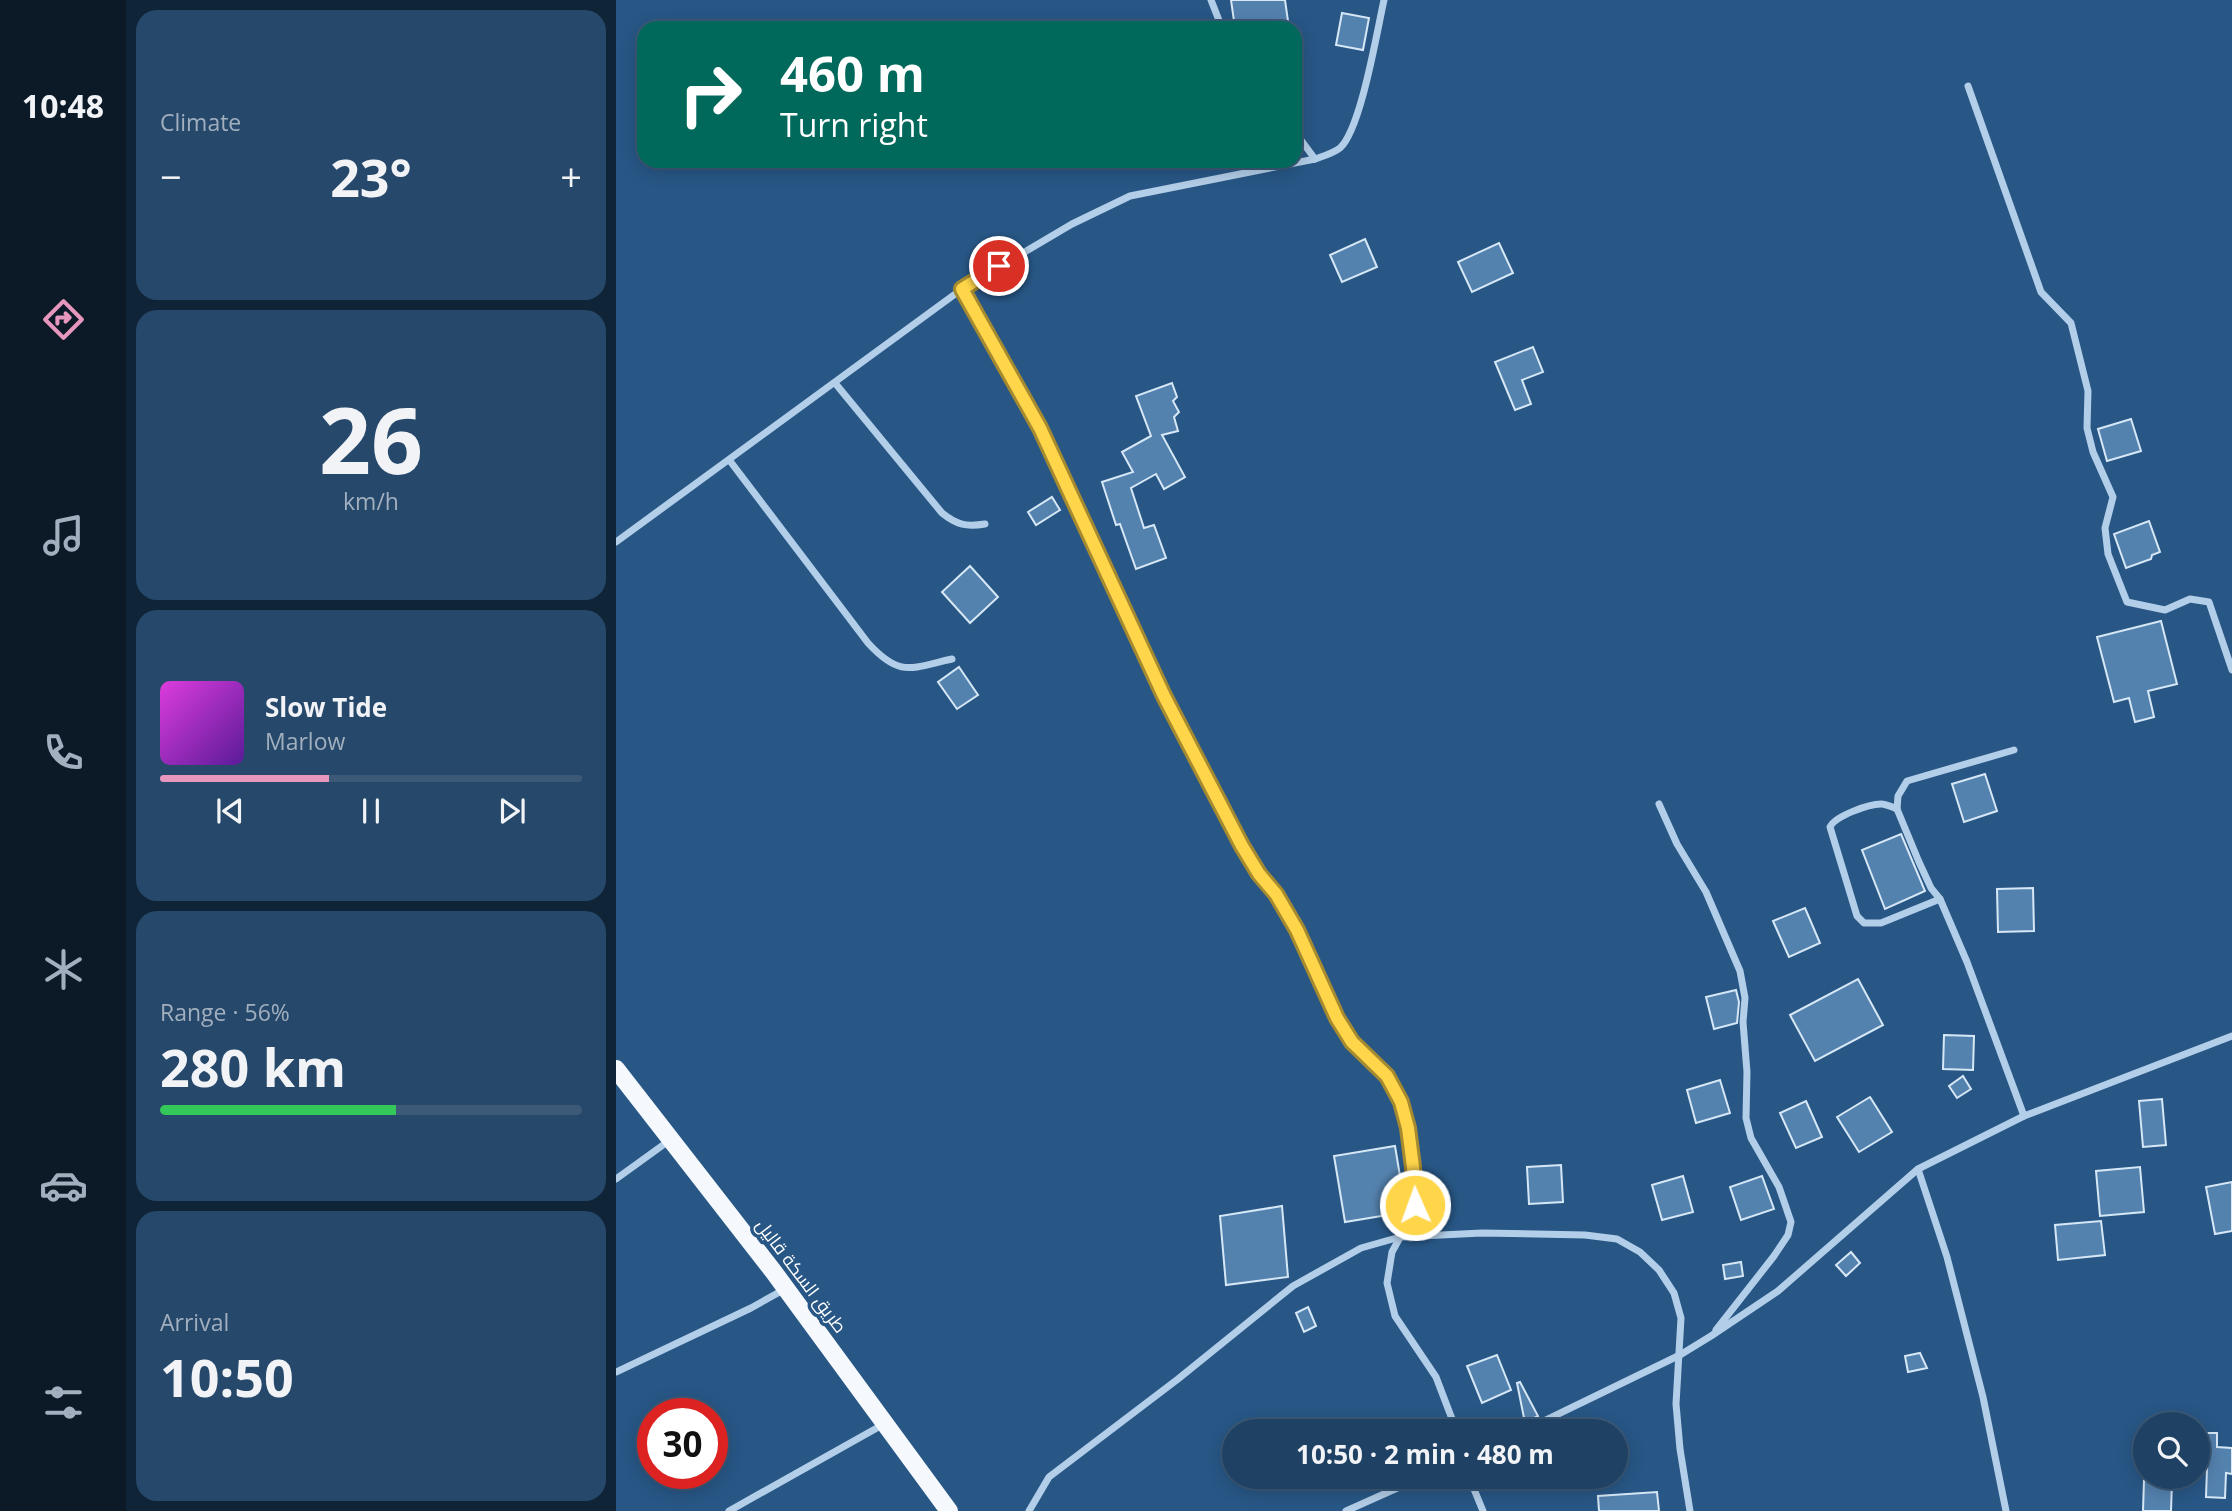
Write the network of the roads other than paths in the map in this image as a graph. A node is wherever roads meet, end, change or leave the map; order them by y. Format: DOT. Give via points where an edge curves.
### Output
graph roads {
  1 [pos="1211,0"];
  2 [pos="1384,0"];
  3 [pos="1219,21"];
  4 [pos="1968,86"];
  5 [pos="1302,141"];
  6 [pos="1315,159"];
  7 [pos="1302,162"];
  8 [pos="1270,168"];
  9 [pos="962,289"];
  10 [pos="835,383"];
  11 [pos="730,461"];
  12 [pos="985,524"];
  13 [pos="616,542"];
  14 [pos="953,659"];
  15 [pos="2232,670"];
  16 [pos="2014,750"];
  17 [pos="1659,804"];
  18 [pos="1897,809"];
  19 [pos="1940,900"];
  20 [pos="2232,1036"];
  21 [pos="616,1069"];
  22 [pos="2024,1116"];
  23 [pos="671,1140"];
  24 [pos="1918,1169"];
  25 [pos="616,1179"];
  26 [pos="1400,1237"];
  27 [pos="786,1288"];
  28 [pos="1711,1336"];
  29 [pos="1680,1355"];
  30 [pos="616,1372"];
  31 [pos="1452,1419"];
  32 [pos="1548,1419"];
  33 [pos="885,1424"];
  34 [pos="1395,1489"];
  35 [pos="1474,1489"];
  36 [pos="729,1511"];
  37 [pos="949,1511"];
  38 [pos="1029,1511"];
  39 [pos="1346,1511"];
  40 [pos="1483,1511"];
  41 [pos="1690,1511"];
  42 [pos="2006,1511"];
  1 -- 3 [label="street"];
  2 -- 6 [label="street" via="1352,130 1341,147"];
  4 -- 15 [label="street" via="2041,292 2071,323 2088,391 2087,428 2113,497 2105,528 2111,567 2127,602 2165,610 2190,598 2209,602"];
  5 -- 6 [label="street"];
  6 -- 7 [label="street"];
  8 -- 9 [label="street" via="1130,196 1072,224"];
  9 -- 10 [label="street"];
  9 -- 26 [label="street" via="1040,428 1164,696 1242,846 1297,930 1337,1018 1352,1042 1387,1076 1401,1102 1415,1205"];
  10 -- 11 [label="street"];
  10 -- 12 [label="street" via="943,513 967,527"];
  11 -- 13 [label="street"];
  11 -- 14 [label="street" via="884,660 899,667 915,667"];
  16 -- 18 [label="street" via="1906,781"];
  17 -- 28 [label="street" via="1706,892 1740,971 1745,998 1746,1118 1791,1222 1774,1256"];
  18 -- 19 [label="street"];
  18 -- 19 [label="street" via="1874,805 1838,817 1830,827 1857,916 1864,923 1881,923"];
  19 -- 22 [label="street"];
  20 -- 22 [label="street"];
  21 -- 23 [label="main road, طريق السكة قاليل"];
  22 -- 24 [label="street"];
  23 -- 25 [label="street"];
  23 -- 27 [label="main road, طريق السكة قاليل"];
  24 -- 28 [label="street" via="1778,1291"];
  24 -- 42 [label="street" via="1957,1295"];
  26 -- 29 [label="street" via="1482,1233 1617,1239 1640,1252 1674,1293 1681,1318"];
  26 -- 31 [label="street" via="1391,1252 1387,1283 1395,1316 1436,1377"];
  26 -- 38 [label="street" via="1361,1248 1293,1286 1049,1477"];
  27 -- 30 [label="street"];
  27 -- 33 [label="main road, طريق السكة قاليل"];
  28 -- 29 [label="street"];
  29 -- 32 [label="street"];
  29 -- 41 [label="street" via="1676,1404"];
  33 -- 36 [label="street"];
  33 -- 37 [label="main road, طريق السكة قاليل"];
  34 -- 39 [label="street"];
  35 -- 40 [label="street"];
}
